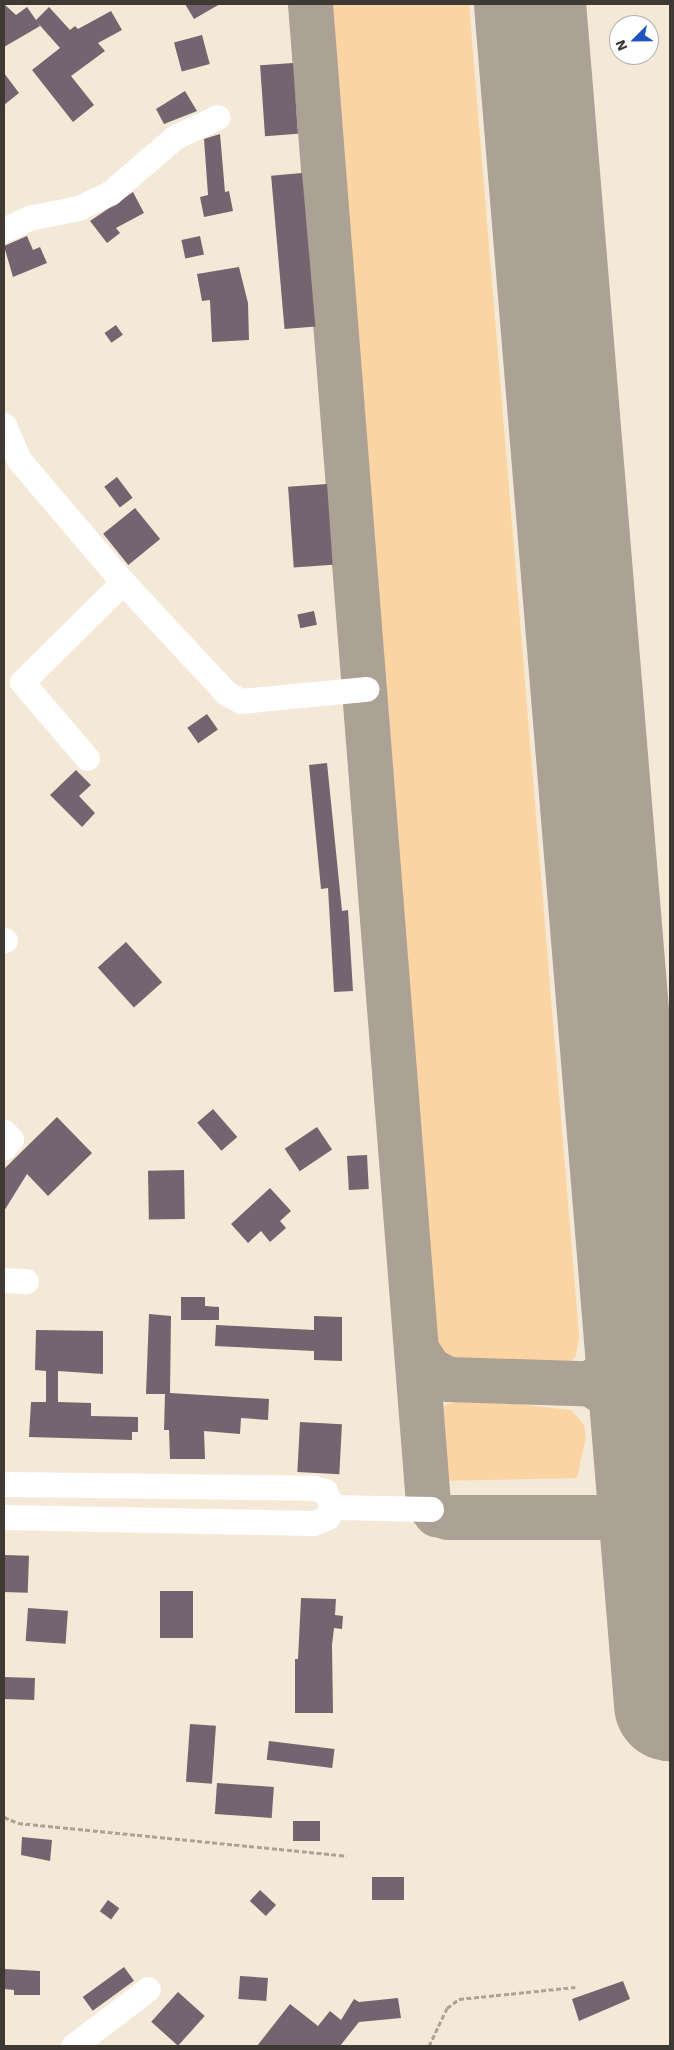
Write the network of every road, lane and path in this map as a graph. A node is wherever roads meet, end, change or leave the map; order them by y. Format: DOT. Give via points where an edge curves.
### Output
graph roads {
  1 [pos="218,117"];
  2 [pos="4,230"];
  3 [pos="4,424"];
  4 [pos="11,468"];
  5 [pos="123,582"];
  6 [pos="366,689"];
  7 [pos="87,758"];
  8 [pos="4,1132"];
  9 [pos="4,1147"];
  10 [pos="4,1484"];
  11 [pos="332,1507"];
  12 [pos="431,1509"];
  13 [pos="4,1517"];
  14 [pos="4,1817"];
  15 [pos="346,1856"];
  16 [pos="575,1987"];
  17 [pos="148,1989"];
  18 [pos="73,2046"];
  19 [pos="429,2046"];
  1 -- 2 [label="street" via="175,138 110,193 78,208 29,218"];
  3 -- 4 [label="street"];
  4 -- 5 [label="street"];
  5 -- 6 [label="street" via="226,693 241,701"];
  5 -- 7 [label="street" via="22,682"];
  8 -- 9 [label="street" via="11,1139"];
  10 -- 11 [label="street" via="314,1488 325,1492"];
  11 -- 12 [label="street"];
  11 -- 13 [label="street" via="324,1521 314,1523"];
  14 -- 15 [label="path" via="18,1823"];
  16 -- 19 [label="path" via="459,1999 447,2008"];
  17 -- 18 [label="street"];
}
